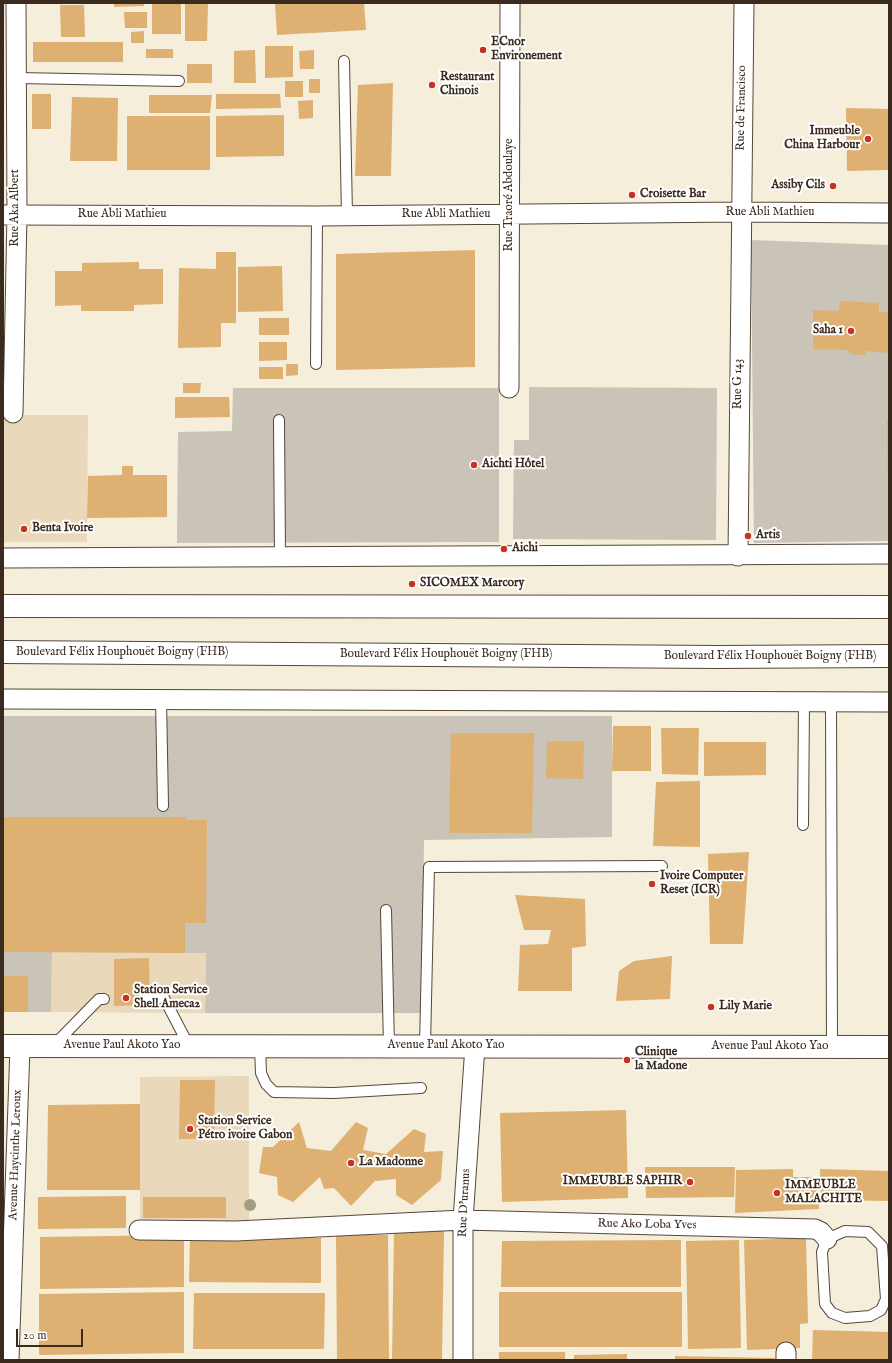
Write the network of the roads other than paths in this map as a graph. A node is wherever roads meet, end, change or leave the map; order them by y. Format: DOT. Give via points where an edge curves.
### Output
graph roads {
  1 [pos="16,3"];
  2 [pos="510,3"];
  3 [pos="744,3"];
  4 [pos="344,61"];
  5 [pos="17,78"];
  6 [pos="179,81"];
  7 [pos="741,212"];
  8 [pos="889,213"];
  9 [pos="10,214"];
  10 [pos="510,215"];
  11 [pos="317,216"];
  12 [pos="347,216"];
  13 [pos="316,364"];
  14 [pos="509,388"];
  15 [pos="13,413"];
  16 [pos="279,420"];
  17 [pos="889,554"];
  18 [pos="738,556"];
  19 [pos="280,557"];
  20 [pos="3,558"];
  21 [pos="3,606"];
  22 [pos="889,607"];
  23 [pos="3,652"];
  24 [pos="889,656"];
  25 [pos="3,699"];
  26 [pos="160,699"];
  27 [pos="804,701"];
  28 [pos="831,702"];
  29 [pos="889,702"];
  30 [pos="163,806"];
  31 [pos="803,825"];
  32 [pos="662,866"];
  33 [pos="386,910"];
  34 [pos="143,998"];
  35 [pos="104,999"];
  36 [pos="11,1046"];
  37 [pos="52,1046"];
  38 [pos="189,1046"];
  39 [pos="260,1046"];
  40 [pos="425,1046"];
  41 [pos="476,1046"];
  42 [pos="389,1047"];
  43 [pos="832,1047"];
  44 [pos="889,1047"];
  45 [pos="421,1088"];
  46 [pos="463,1220"];
  47 [pos="139,1230"];
  48 [pos="827,1239"];
  49 [pos="9,1360"];
  50 [pos="463,1360"];
  1 -- 5 [label="street, Rue Aka Albert"];
  2 -- 10 [label="street, Rue Traoré Abdoulaye"];
  3 -- 7 [label="street, Rue de Francisco"];
  4 -- 12 [label="lane"];
  5 -- 6 [label="lane"];
  5 -- 9 [label="street, Rue Aka Albert"];
  7 -- 8 [label="street, Rue Abli Mathieu"];
  7 -- 10 [label="street, Rue Abli Mathieu"];
  7 -- 18 [label="street, Rue G 143"];
  9 -- 11 [label="street, Rue Abli Mathieu"];
  9 -- 15 [label="street, Rue Aka Albert"];
  10 -- 12 [label="street, Rue Abli Mathieu"];
  10 -- 14 [label="street, Rue Traoré Abdoulaye"];
  11 -- 12 [label="street, Rue Abli Mathieu"];
  11 -- 13 [label="lane"];
  16 -- 19 [label="lane"];
  17 -- 18 [label="street"];
  18 -- 19 [label="street"];
  19 -- 20 [label="street"];
  21 -- 22 [label="main road"];
  23 -- 24 [label="main road, Boulevard Félix Houphouët Boigny (FHB)"];
  25 -- 26 [label="street"];
  26 -- 27 [label="street"];
  26 -- 30 [label="lane"];
  27 -- 28 [label="street"];
  27 -- 31 [label="lane"];
  28 -- 29 [label="street"];
  28 -- 43 [label="lane"];
  32 -- 40 [label="lane" via="429,867"];
  33 -- 42 [label="lane"];
  34 -- 38 [label="lane" via="164,998"];
  35 -- 37 [label="lane" via="98,999"];
  36 -- 37 [label="main road, Avenue Paul Akoto Yao"];
  36 -- 49 [label="street, Avenue Haycinthe Leroux"];
  37 -- 38 [label="main road, Avenue Paul Akoto Yao"];
  38 -- 39 [label="main road, Avenue Paul Akoto Yao"];
  39 -- 42 [label="main road, Avenue Paul Akoto Yao"];
  39 -- 45 [label="lane" via="261,1073 266,1084 274,1092 334,1093"];
  40 -- 41 [label="main road, Avenue Paul Akoto Yao"];
  40 -- 42 [label="main road, Avenue Paul Akoto Yao"];
  41 -- 43 [label="main road, Avenue Paul Akoto Yao"];
  41 -- 46 [label="street, Rue D'uranus"];
  43 -- 44 [label="main road, Avenue Paul Akoto Yao"];
  46 -- 47 [label="street, Rue Ako Loba Yves" via="236,1231"];
  46 -- 48 [label="street, Rue Ako Loba Yves" via="815,1229"];
  46 -- 50 [label="street, Rue D'uranus"];
  48 -- 48 [label="lane" via="845,1231 868,1232 882,1246 886,1299 881,1310 870,1316 845,1318 832,1313 825,1304 822,1252"];
}
